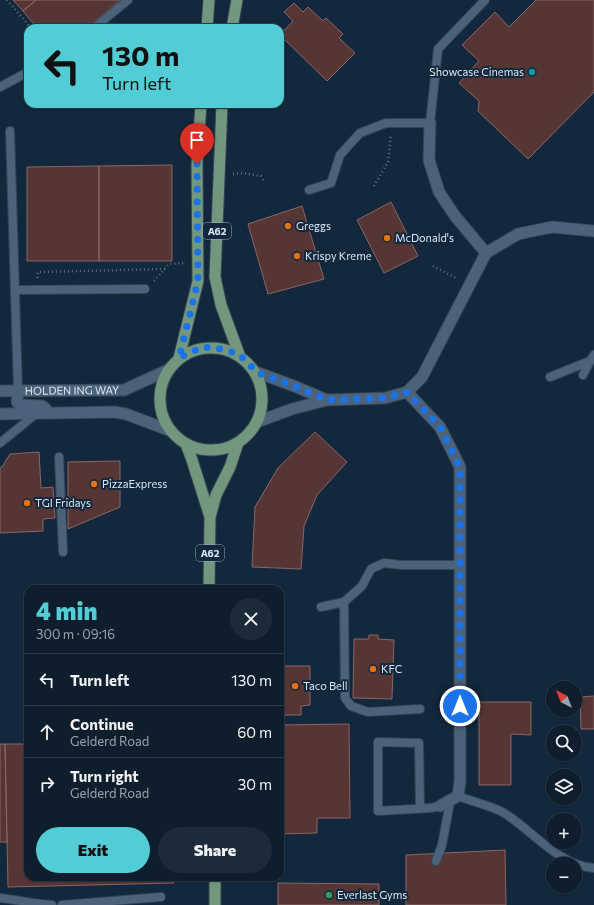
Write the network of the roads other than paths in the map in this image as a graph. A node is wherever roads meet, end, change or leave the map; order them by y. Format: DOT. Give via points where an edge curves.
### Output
graph roads {
  1 [pos="128,0"];
  2 [pos="209,0"];
  3 [pos="237,0"];
  4 [pos="485,0"];
  5 [pos="99,24"];
  6 [pos="207,24"];
  7 [pos="233,24"];
  8 [pos="24,74"];
  9 [pos="0,87"];
  10 [pos="201,108"];
  11 [pos="222,108"];
  12 [pos="430,123"];
  13 [pos="10,131"];
  14 [pos="309,190"];
  15 [pos="594,231"];
  16 [pos="486,253"];
  17 [pos="15,290"];
  18 [pos="145,290"];
  19 [pos="239,354"];
  20 [pos="179,358"];
  21 [pos="592,358"];
  22 [pos="170,369"];
  23 [pos="256,372"];
  24 [pos="583,375"];
  25 [pos="550,377"];
  26 [pos="0,390"];
  27 [pos="18,390"];
  28 [pos="407,392"];
  29 [pos="327,400"];
  30 [pos="37,413"];
  31 [pos="53,413"];
  32 [pos="0,414"];
  33 [pos="257,422"];
  34 [pos="171,431"];
  35 [pos="0,443"];
  36 [pos="238,443"];
  37 [pos="186,444"];
  38 [pos="59,457"];
  39 [pos="210,517"];
  40 [pos="63,552"];
  41 [pos="460,565"];
  42 [pos="209,585"];
  43 [pos="344,602"];
  44 [pos="321,606"];
  45 [pos="420,709"];
  46 [pos="449,801"];
  47 [pos="420,809"];
  48 [pos="436,861"];
  49 [pos="594,868"];
  50 [pos="215,881"];
  51 [pos="161,897"];
  52 [pos="0,898"];
  53 [pos="52,905"];
  54 [pos="62,905"];
  55 [pos="215,905"];
  1 -- 5 [label="lane"];
  2 -- 6 [label="main road"];
  3 -- 7 [label="main road"];
  4 -- 12 [label="lane" via="438,49"];
  8 -- 9 [label="lane"];
  10 -- 20 [label="main road, A62" via="197,164 198,281"];
  11 -- 19 [label="main road, A62" via="214,277"];
  12 -- 14 [label="lane" via="386,123 360,133 340,155 331,183"];
  12 -- 16 [label="street" via="429,160 439,192"];
  13 -- 17 [label="lane"];
  15 -- 16 [label="street" via="552,227 518,234"];
  16 -- 28 [label="street" via="422,377"];
  17 -- 18 [label="lane"];
  17 -- 27 [label="lane"];
  19 -- 20 [label="main road, A62" via="213,347 200,348"];
  19 -- 23 [label="main road, A62"];
  20 -- 22 [label="main road, A62"];
  21 -- 24 [label="lane"];
  21 -- 25 [label="lane"];
  22 -- 27 [label="street, HOLDEN ING WAY" via="124,390"];
  22 -- 34 [label="main road, A62" via="162,384 160,401 163,417"];
  23 -- 29 [label="street"];
  23 -- 33 [label="main road, A62" via="263,394 263,405"];
  26 -- 27 [label="street, HOLDEN ING WAY"];
  27 -- 31 [label="street, HOLDEN ING WAY" via="17,402 20,405 42,406"];
  28 -- 29 [label="street" via="385,398"];
  28 -- 41 [label="street" via="440,427 460,468"];
  29 -- 33 [label="street"];
  30 -- 31 [label="street, HOLDEN ING WAY"];
  30 -- 32 [label="street, HOLDEN ING WAY"];
  30 -- 35 [label="lane"];
  31 -- 34 [label="street, HOLDEN ING WAY" via="114,412"];
  33 -- 36 [label="main road, A62"];
  34 -- 37 [label="main road, A62"];
  36 -- 37 [label="main road, A62" via="228,448 212,450"];
  36 -- 39 [label="main road, A62" via="216,495"];
  37 -- 39 [label="main road, A62"];
  38 -- 40 [label="lane"];
  39 -- 42 [label="main road, A62"];
  41 -- 43 [label="lane" via="384,563 371,569 362,586"];
  41 -- 46 [label="street" via="460,781"];
  43 -- 44 [label="lane"];
  43 -- 45 [label="lane" via="345,698 351,706 368,712"];
  46 -- 47 [label="lane"];
  46 -- 48 [label="lane" via="442,845"];
  46 -- 49 [label="lane" via="503,812 557,854 583,867"];
  47 -- 47 [label="lane" via="378,811 378,742 420,742"];
  50 -- 55 [label="main road"];
  51 -- 54 [label="lane"];
  52 -- 53 [label="lane"];
}
